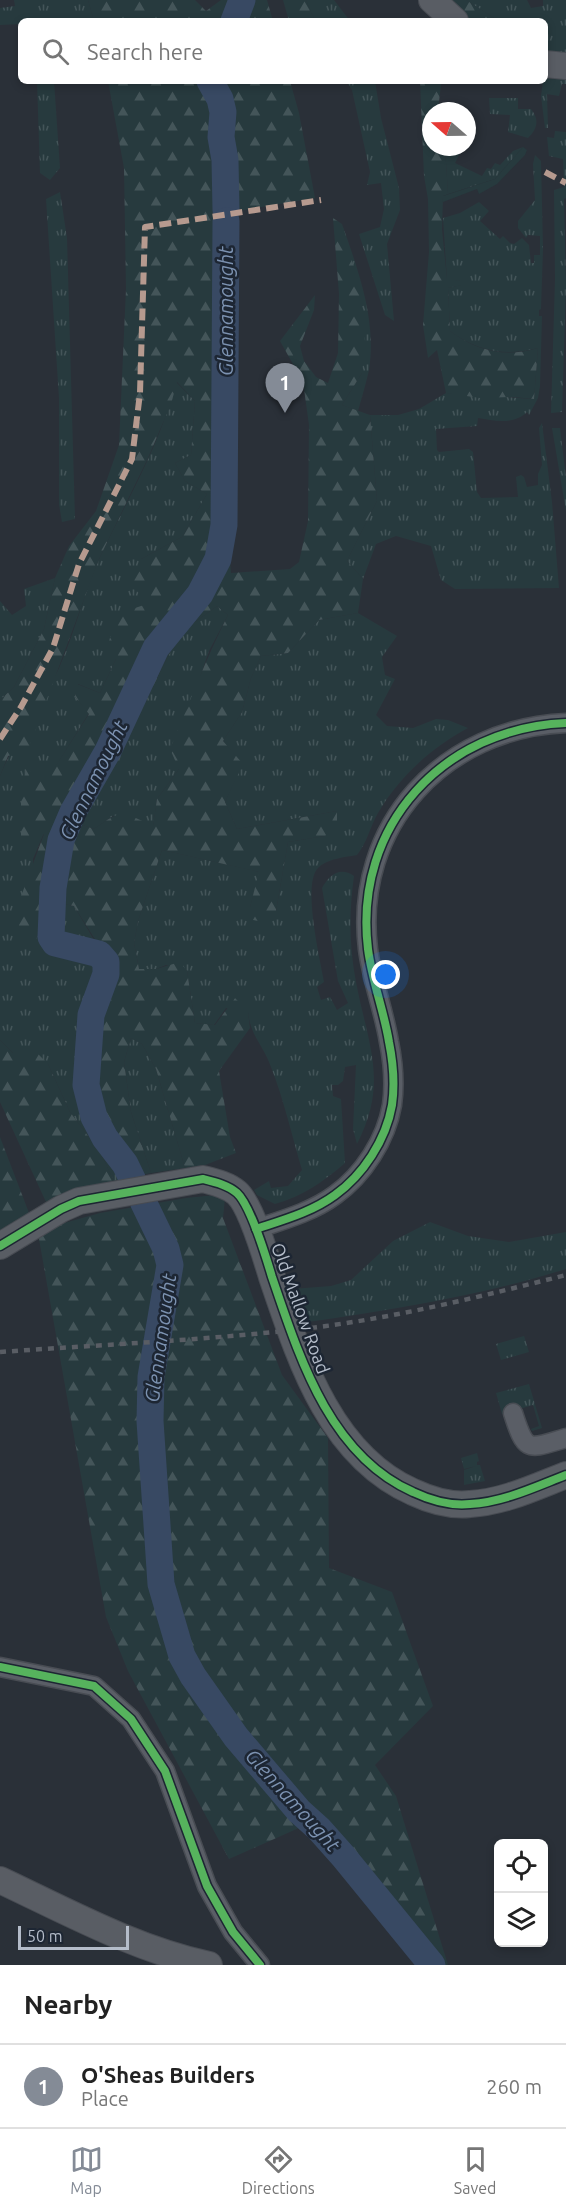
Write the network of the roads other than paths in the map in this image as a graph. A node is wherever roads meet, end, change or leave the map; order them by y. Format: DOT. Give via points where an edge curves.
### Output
graph roads {
  1 [pos="432,0"];
  2 [pos="452,18"];
  3 [pos="548,64"];
  4 [pos="566,66"];
  5 [pos="566,723"];
  6 [pos="256,1229"];
  7 [pos="0,1246"];
  8 [pos="513,1413"];
  9 [pos="566,1437"];
  10 [pos="566,1475"];
  11 [pos="0,1667"];
  12 [pos="0,1880"];
  13 [pos="209,1965"];
  14 [pos="260,1965"];
  1 -- 2 [label="street"];
  3 -- 4 [label="street"];
  5 -- 6 [label="street" via="508,731 455,755 430,775 394,822 374,869 367,923 368,949 394,1077 392,1106 384,1132 361,1170 334,1196 305,1212"];
  6 -- 7 [label="street, Old Mallow Road" via="238,1194 223,1184 203,1179 79,1201"];
  6 -- 10 [label="street, Old Mallow Road" via="306,1369 325,1408 344,1438 388,1478 429,1498 463,1505 508,1497"];
  8 -- 9 [label="street" via="523,1441 530,1446"];
  11 -- 14 [label="street" via="94,1686 131,1719 165,1771 207,1886 233,1932"];
  12 -- 13 [label="street" via="116,1935 175,1958"];
}
